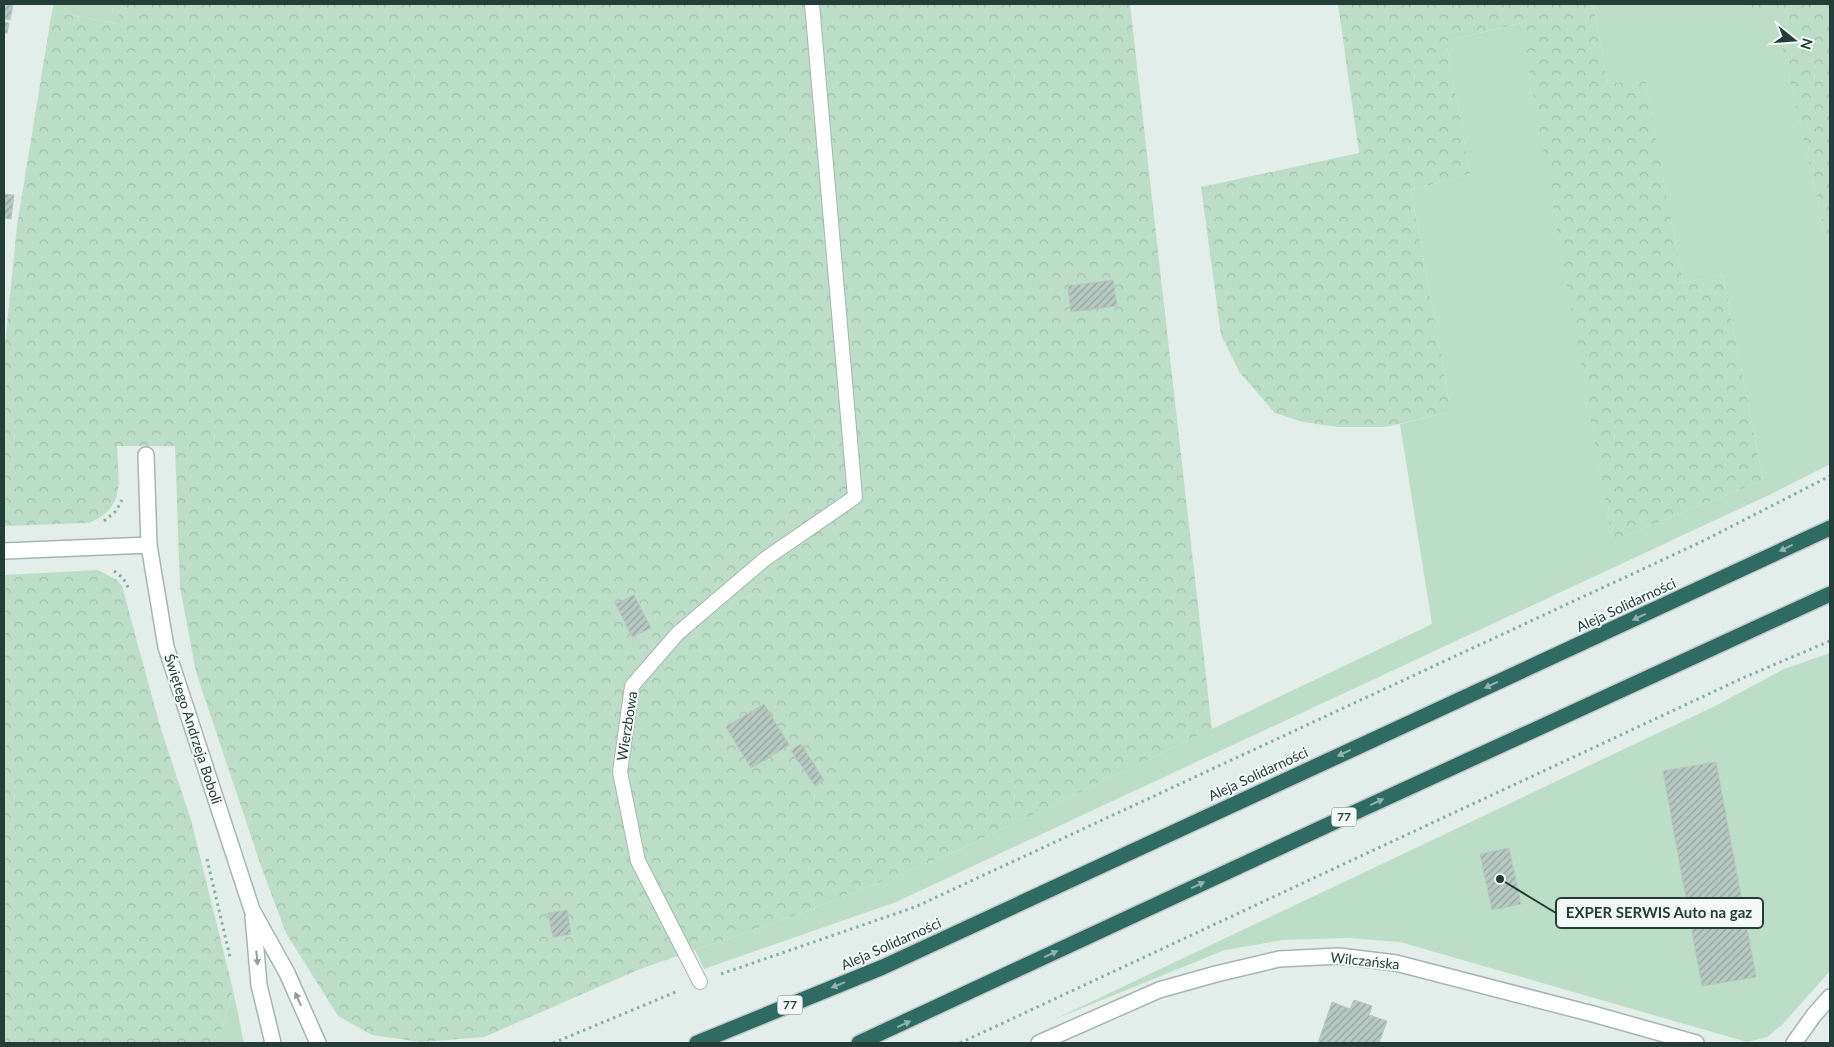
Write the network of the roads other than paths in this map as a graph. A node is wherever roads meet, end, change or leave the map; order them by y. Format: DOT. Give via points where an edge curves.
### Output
graph roads {
  1 [pos="812,4"];
  2 [pos="146,455"];
  3 [pos="1830,528"];
  4 [pos="149,545"];
  5 [pos="4,551"];
  6 [pos="1830,594"];
  7 [pos="252,910"];
  8 [pos="700,982"];
  9 [pos="1830,997"];
  10 [pos="1062,1039"];
  11 [pos="273,1043"];
  12 [pos="318,1043"];
  13 [pos="697,1043"];
  14 [pos="859,1043"];
  15 [pos="1039,1043"];
  16 [pos="1696,1043"];
  17 [pos="1794,1043"];
  1 -- 8 [label="lane, Wierzbowa" via="855,497 764,558 678,633 632,686 620,772 638,861"];
  2 -- 4 [label="street, Świętego Andrzeja Boboli"];
  3 -- 13 [label="highway, Aleja Solidarności / 77, one-way" via="883,967"];
  4 -- 5 [label="street"];
  4 -- 7 [label="street, Świętego Andrzeja Boboli" via="166,647"];
  14 -- 6 [label="highway, 77, one-way"];
  7 -- 11 [label="street, Świętego Andrzeja Boboli, one-way" via="260,985"];
  12 -- 7 [label="street, Świętego Andrzeja Boboli, one-way" via="287,973"];
  9 -- 17 [label="street"];
  10 -- 15 [label="street, WiIczańska"];
  10 -- 16 [label="street, WiIczańska" via="1159,990 1279,959 1339,956 1396,963"];
}
